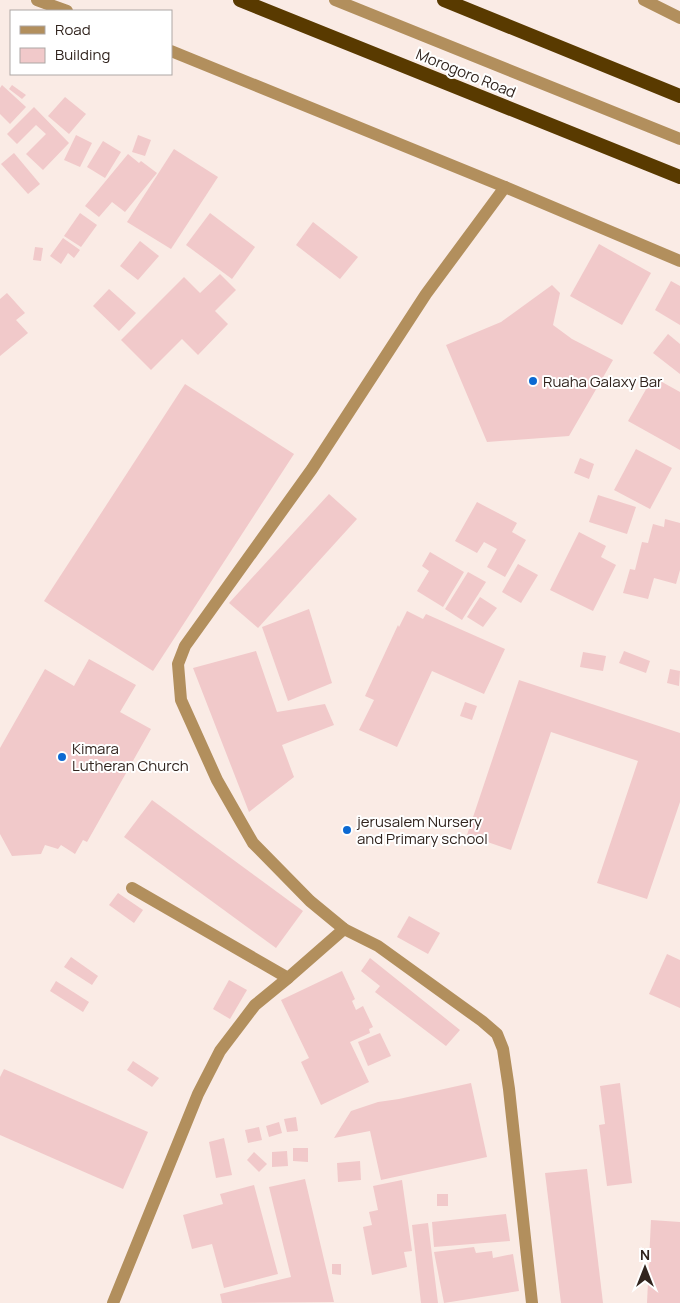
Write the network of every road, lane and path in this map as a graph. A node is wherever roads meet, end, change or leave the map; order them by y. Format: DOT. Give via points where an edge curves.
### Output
graph roads {
  1 [pos="37,0"];
  2 [pos="240,0"];
  3 [pos="335,0"];
  4 [pos="444,0"];
  5 [pos="644,0"];
  6 [pos="64,10"];
  7 [pos="680,18"];
  8 [pos="172,51"];
  9 [pos="680,96"];
  10 [pos="680,139"];
  11 [pos="680,177"];
  12 [pos="505,187"];
  13 [pos="680,261"];
  14 [pos="132,888"];
  15 [pos="344,929"];
  16 [pos="288,978"];
  17 [pos="113,1303"];
  18 [pos="532,1303"];
  1 -- 6 [label="street"];
  2 -- 11 [label="highway, Morogoro Road"];
  3 -- 10 [label="street, Morogoro Road"];
  4 -- 9 [label="highway"];
  5 -- 7 [label="street"];
  8 -- 12 [label="street"];
  12 -- 13 [label="street"];
  12 -- 15 [label="street" via="426,294 312,469 185,646 178,664 181,700 217,780 253,844 310,902"];
  14 -- 16 [label="street"];
  15 -- 16 [label="street"];
  15 -- 18 [label="street" via="378,946 497,1034 503,1049 509,1089"];
  16 -- 17 [label="street" via="255,1005 220,1052 198,1094"];
}
